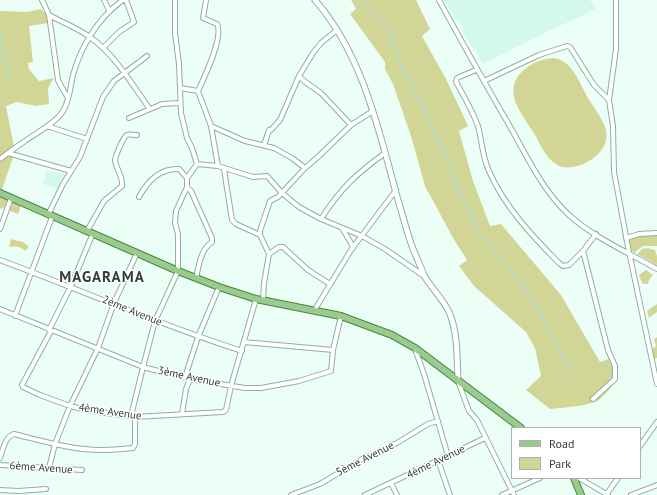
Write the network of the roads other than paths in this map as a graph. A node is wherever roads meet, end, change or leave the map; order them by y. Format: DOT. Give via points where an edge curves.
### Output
graph roads {
  1 [pos="42,0"];
  2 [pos="104,0"];
  3 [pos="123,0"];
  4 [pos="126,0"];
  5 [pos="175,0"];
  6 [pos="206,0"];
  7 [pos="314,0"];
  8 [pos="439,0"];
  9 [pos="616,0"];
  10 [pos="109,10"];
  11 [pos="49,15"];
  12 [pos="337,30"];
  13 [pos="89,37"];
  14 [pos="103,48"];
  15 [pos="147,56"];
  16 [pos="476,70"];
  17 [pos="124,73"];
  18 [pos="299,76"];
  19 [pos="484,81"];
  20 [pos="180,88"];
  21 [pos="198,91"];
  22 [pos="68,98"];
  23 [pos="609,100"];
  24 [pos="180,103"];
  25 [pos="149,108"];
  26 [pos="373,111"];
  27 [pos="129,118"];
  28 [pos="351,125"];
  29 [pos="47,126"];
  30 [pos="211,126"];
  31 [pos="137,135"];
  32 [pos="87,139"];
  33 [pos="264,145"];
  34 [pos="8,153"];
  35 [pos="385,153"];
  36 [pos="0,159"];
  37 [pos="197,164"];
  38 [pos="218,166"];
  39 [pos="305,168"];
  40 [pos="224,169"];
  41 [pos="71,171"];
  42 [pos="187,178"];
  43 [pos="187,187"];
  44 [pos="396,190"];
  45 [pos="0,193"];
  46 [pos="282,193"];
  47 [pos="139,197"];
  48 [pos="11,198"];
  49 [pos="50,216"];
  50 [pos="321,219"];
  51 [pos="341,227"];
  52 [pos="0,229"];
  53 [pos="90,232"];
  54 [pos="657,233"];
  55 [pos="596,234"];
  56 [pos="260,235"];
  57 [pos="362,236"];
  58 [pos="626,238"];
  59 [pos="353,248"];
  60 [pos="583,250"];
  61 [pos="137,253"];
  62 [pos="629,253"];
  63 [pos="269,254"];
  64 [pos="0,260"];
  65 [pos="657,269"];
  66 [pos="31,271"];
  67 [pos="178,271"];
  68 [pos="425,277"];
  69 [pos="196,278"];
  70 [pos="330,284"];
  71 [pos="70,286"];
  72 [pos="219,287"];
  73 [pos="259,299"];
  74 [pos="114,303"];
  75 [pos="0,309"];
  76 [pos="314,311"];
  77 [pos="15,316"];
  78 [pos="341,316"];
  79 [pos="155,321"];
  80 [pos="50,330"];
  81 [pos="198,337"];
  82 [pos="244,342"];
  83 [pos="98,348"];
  84 [pos="415,348"];
  85 [pos="333,350"];
  86 [pos="242,351"];
  87 [pos="143,367"];
  88 [pos="187,378"];
  89 [pos="458,381"];
  90 [pos="657,384"];
  91 [pos="231,386"];
  92 [pos="593,399"];
  93 [pos="70,406"];
  94 [pos="182,414"];
  95 [pos="133,417"];
  96 [pos="438,421"];
  97 [pos="657,422"];
  98 [pos="520,427"];
  99 [pos="485,438"];
  100 [pos="55,444"];
  101 [pos="641,445"];
  102 [pos="448,456"];
  103 [pos="0,458"];
  104 [pos="438,460"];
  105 [pos="0,465"];
  106 [pos="49,468"];
  107 [pos="82,470"];
  108 [pos="538,479"];
  109 [pos="574,479"];
  110 [pos="581,479"];
  111 [pos="617,479"];
  112 [pos="391,483"];
  113 [pos="657,484"];
  114 [pos="46,489"];
  115 [pos="0,490"];
  116 [pos="513,493"];
  117 [pos="291,495"];
  118 [pos="365,495"];
  119 [pos="397,495"];
  120 [pos="450,495"];
  121 [pos="502,495"];
  122 [pos="581,495"];
  123 [pos="607,495"];
  124 [pos="631,495"];
  1 -- 11 [label="street"];
  2 -- 10 [label="street"];
  3 -- 10 [label="street"];
  4 -- 14 [label="street" via="134,22"];
  5 -- 20 [label="street"];
  6 -- 21 [label="street" via="203,18 217,24 219,28 214,54"];
  7 -- 12 [label="street"];
  8 -- 16 [label="street"];
  9 -- 23 [label="street" via="616,49"];
  10 -- 13 [label="street"];
  11 -- 13 [label="street"];
  11 -- 22 [label="street" via="58,80"];
  12 -- 18 [label="street" via="321,43"];
  12 -- 26 [label="street" via="354,63"];
  13 -- 14 [label="street"];
  13 -- 22 [label="street" via="76,66"];
  14 -- 17 [label="street"];
  15 -- 17 [label="street"];
  16 -- 19 [label="street"];
  16 -- 60 [label="street" via="457,78 456,82 478,125 488,170 504,199 535,239 561,265 569,266"];
  17 -- 25 [label="street"];
  17 -- 32 [label="street" via="114,81 103,97"];
  18 -- 28 [label="street" via="321,93"];
  18 -- 33 [label="street" via="280,120 269,130"];
  19 -- 23 [label="street" via="538,55 567,46 594,85"];
  19 -- 55 [label="street" via="552,196 570,216"];
  20 -- 21 [label="street"];
  20 -- 24 [label="street"];
  21 -- 30 [label="street"];
  22 -- 29 [label="street" via="63,111"];
  23 -- 58 [label="street" via="614,126 616,184"];
  24 -- 25 [label="street"];
  24 -- 37 [label="street" via="187,138"];
  25 -- 27 [label="street"];
  26 -- 28 [label="street"];
  26 -- 35 [label="street"];
  28 -- 39 [label="street"];
  29 -- 32 [label="street"];
  29 -- 34 [label="street"];
  30 -- 33 [label="street" via="245,141"];
  30 -- 38 [label="street"];
  31 -- 53 [label="street" via="125,136 116,154 115,161 122,186 104,201"];
  32 -- 41 [label="street"];
  33 -- 39 [label="street" via="284,153"];
  34 -- 36 [label="street"];
  34 -- 41 [label="street"];
  35 -- 44 [label="street"];
  35 -- 50 [label="street" via="346,184"];
  37 -- 38 [label="street"];
  37 -- 42 [label="street"];
  38 -- 40 [label="street"];
  39 -- 46 [label="street"];
  40 -- 46 [label="street" via="253,177 266,176"];
  40 -- 56 [label="street" via="232,220"];
  41 -- 49 [label="street"];
  42 -- 43 [label="street"];
  42 -- 47 [label="street" via="179,169 166,171 150,181"];
  43 -- 67 [label="street" via="176,210"];
  43 -- 69 [label="street" via="212,238 212,242 204,250"];
  44 -- 57 [label="street"];
  44 -- 68 [label="street" via="413,250"];
  45 -- 48 [label="main road"];
  46 -- 50 [label="street" via="299,207"];
  46 -- 56 [label="street" via="269,203"];
  48 -- 49 [label="main road"];
  48 -- 52 [label="street"];
  49 -- 53 [label="main road"];
  49 -- 66 [label="street"];
  50 -- 51 [label="street"];
  51 -- 57 [label="street"];
  51 -- 59 [label="street"];
  53 -- 61 [label="main road"];
  53 -- 71 [label="street"];
  54 -- 58 [label="street"];
  55 -- 60 [label="street"];
  55 -- 62 [label="street"];
  56 -- 63 [label="street"];
  57 -- 59 [label="street"];
  57 -- 68 [label="street" via="386,249"];
  58 -- 62 [label="street"];
  59 -- 70 [label="street"];
  60 -- 92 [label="street" via="608,350 616,370 615,379"];
  61 -- 67 [label="main road"];
  61 -- 74 [label="street"];
  62 -- 65 [label="street"];
  62 -- 90 [label="street"];
  63 -- 70 [label="street" via="283,247 308,270"];
  63 -- 73 [label="street"];
  64 -- 66 [label="street, 2ème Avenue"];
  66 -- 71 [label="street, 2ème Avenue"];
  66 -- 77 [label="street"];
  67 -- 69 [label="main road"];
  67 -- 79 [label="street"];
  68 -- 89 [label="street" via="449,311 454,331"];
  69 -- 72 [label="main road"];
  70 -- 76 [label="street"];
  71 -- 74 [label="street, 2ème Avenue"];
  71 -- 80 [label="street"];
  72 -- 73 [label="main road"];
  72 -- 81 [label="street"];
  73 -- 76 [label="main road"];
  73 -- 82 [label="street"];
  74 -- 79 [label="street, 2ème Avenue"];
  74 -- 83 [label="street"];
  75 -- 77 [label="street, 3ème Avenue"];
  76 -- 78 [label="main road"];
  77 -- 80 [label="street, 3ème Avenue"];
  78 -- 84 [label="main road" via="382,331"];
  78 -- 85 [label="street, 3ème Avenue"];
  79 -- 81 [label="street, 2ème Avenue"];
  79 -- 87 [label="street"];
  80 -- 83 [label="street, 3ème Avenue"];
  80 -- 93 [label="street, 4ème Avenue" via="23,387"];
  81 -- 86 [label="street, 2ème Avenue"];
  81 -- 88 [label="street"];
  82 -- 85 [label="street"];
  82 -- 86 [label="street"];
  83 -- 87 [label="street, 3ème Avenue"];
  83 -- 93 [label="street"];
  84 -- 89 [label="main road"];
  84 -- 96 [label="street"];
  85 -- 91 [label="street, 3ème Avenue" via="330,372 261,388"];
  86 -- 91 [label="street"];
  87 -- 88 [label="street, 3ème Avenue"];
  87 -- 95 [label="street"];
  88 -- 91 [label="street, 3ème Avenue"];
  88 -- 94 [label="street"];
  89 -- 98 [label="main road"];
  89 -- 99 [label="street"];
  91 -- 94 [label="street, 4ème Avenue" via="225,411"];
  93 -- 95 [label="street, 4ème Avenue"];
  93 -- 100 [label="street"];
  94 -- 95 [label="street, 4ème Avenue"];
  95 -- 100 [label="street" via="133,448 83,449"];
  96 -- 102 [label="street"];
  96 -- 117 [label="street, 5ème Avenue" via="362,458 320,484"];
  97 -- 101 [label="street"];
  99 -- 102 [label="street, 4ème Avenue"];
  99 -- 116 [label="street"];
  100 -- 103 [label="street" via="10,435"];
  100 -- 106 [label="street"];
  102 -- 104 [label="street, 4ème Avenue"];
  104 -- 112 [label="street, 4ème Avenue"];
  104 -- 120 [label="street"];
  105 -- 106 [label="street, 6ème Avenue"];
  106 -- 107 [label="street, 6ème Avenue"];
  108 -- 116 [label="street"];
  109 -- 122 [label="main road"];
  110 -- 123 [label="street"];
  111 -- 123 [label="street"];
  112 -- 118 [label="street, 4ème Avenue"];
  112 -- 119 [label="street"];
  113 -- 124 [label="street"];
  114 -- 115 [label="street"];
  116 -- 121 [label="street"];
}
